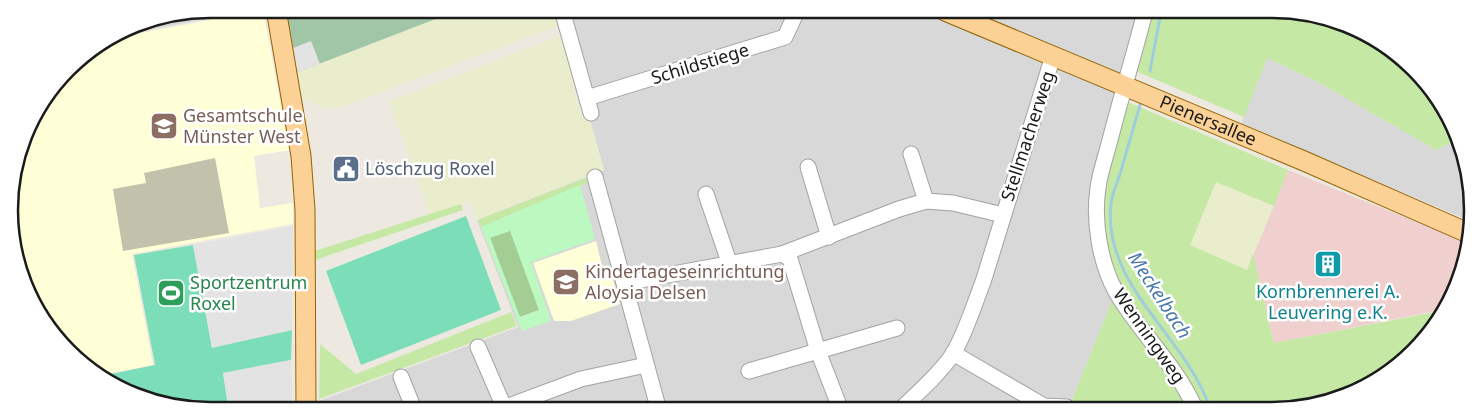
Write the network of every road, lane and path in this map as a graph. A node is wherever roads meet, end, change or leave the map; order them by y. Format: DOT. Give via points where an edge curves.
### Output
graph roads {
  1 [pos="278,18"];
  2 [pos="564,18"];
  3 [pos="794,18"];
  4 [pos="962,18"];
  5 [pos="1143,18"];
  6 [pos="1053,56"];
  7 [pos="1123,87"];
  8 [pos="587,98"];
  9 [pos="592,114"];
  10 [pos="911,154"];
  11 [pos="808,167"];
  12 [pos="595,177"];
  13 [pos="706,194"];
  14 [pos="926,201"];
  15 [pos="1002,215"];
  16 [pos="1462,231"];
  17 [pos="829,237"];
  18 [pos="782,254"];
  19 [pos="730,265"];
  20 [pos="624,283"];
  21 [pos="897,328"];
  22 [pos="478,346"];
  23 [pos="818,351"];
  24 [pos="953,353"];
  25 [pos="646,365"];
  26 [pos="749,372"];
  27 [pos="401,377"];
  28 [pos="306,402"];
  29 [pos="412,402"];
  30 [pos="503,402"];
  31 [pos="519,402"];
  32 [pos="657,402"];
  33 [pos="838,402"];
  34 [pos="908,402"];
  35 [pos="1037,402"];
  36 [pos="1192,402"];
  1 -- 28 [label="main road" via="300,146 304,192"];
  2 -- 8 [label="street"];
  3 -- 8 [label="street, Schildstiege" via="785,37"];
  4 -- 6 [label="main road, Pienersallee"];
  5 -- 7 [label="street, Wenningweg"];
  6 -- 7 [label="main road, Pienersallee"];
  6 -- 15 [label="street, Stellmacherweg"];
  7 -- 16 [label="main road, Pienersallee"];
  7 -- 36 [label="street, Wenningweg" via="1098,188 1097,227 1115,290 1172,368"];
  8 -- 9 [label="street"];
  10 -- 14 [label="street"];
  11 -- 17 [label="street"];
  12 -- 20 [label="street"];
  13 -- 19 [label="street"];
  14 -- 15 [label="street, Stellmacherweg" via="953,203"];
  14 -- 17 [label="street"];
  15 -- 24 [label="street, Stellmacherweg" via="983,282"];
  17 -- 18 [label="street"];
  18 -- 19 [label="street"];
  18 -- 23 [label="street" via="790,259"];
  19 -- 20 [label="street"];
  20 -- 25 [label="street"];
  21 -- 23 [label="street"];
  22 -- 30 [label="street"];
  23 -- 26 [label="street"];
  23 -- 33 [label="street"];
  24 -- 34 [label="street, Stellmacherweg"];
  24 -- 35 [label="street"];
  25 -- 31 [label="street" via="581,379"];
  25 -- 32 [label="street"];
  27 -- 29 [label="street"];
}
